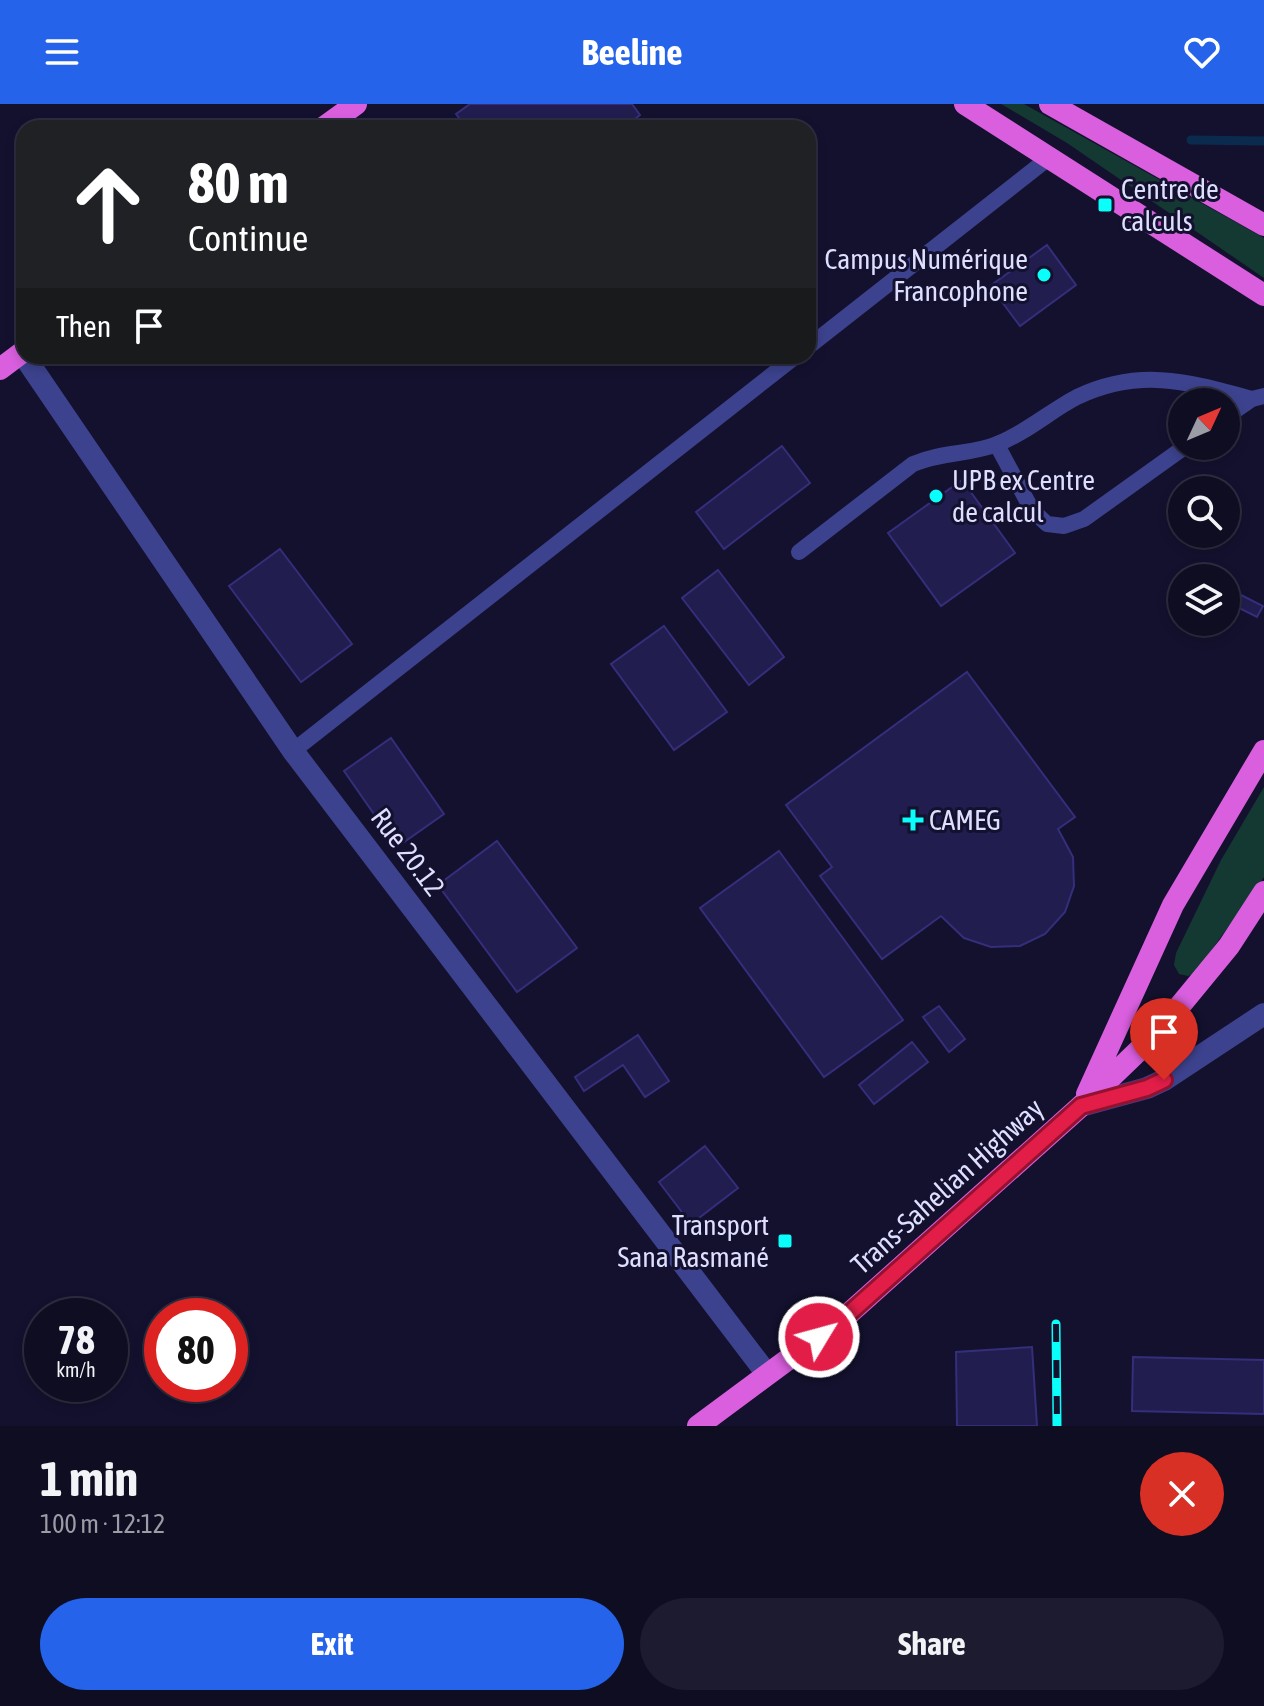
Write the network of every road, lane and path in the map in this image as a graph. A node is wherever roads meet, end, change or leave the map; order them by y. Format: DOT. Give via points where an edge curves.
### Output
graph roads {
  1 [pos="356,104"];
  2 [pos="965,104"];
  3 [pos="1050,104"];
  4 [pos="334,120"];
  5 [pos="1050,157"];
  6 [pos="1232,206"];
  7 [pos="1264,210"];
  8 [pos="1264,225"];
  9 [pos="1264,295"];
  10 [pos="816,341"];
  11 [pos="31,364"];
  12 [pos="786,364"];
  13 [pos="1258,398"];
  14 [pos="1240,409"];
  15 [pos="997,445"];
  16 [pos="1168,459"];
  17 [pos="799,552"];
  18 [pos="293,751"];
  19 [pos="1264,751"];
  20 [pos="1264,892"];
  21 [pos="1264,1014"];
  22 [pos="1081,1106"];
  23 [pos="767,1374"];
  24 [pos="698,1426"];
  1 -- 4 [label="highway"];
  2 -- 5 [label="highway"];
  3 -- 6 [label="highway"];
  5 -- 9 [label="highway"];
  5 -- 10 [label="lane"];
  6 -- 7 [label="highway"];
  6 -- 8 [label="highway"];
  11 -- 18 [label="street, Rue 20.12"];
  12 -- 18 [label="lane"];
  13 -- 14 [label="lane"];
  13 -- 15 [label="lane" via="1185,381 1132,381 1077,397"];
  15 -- 16 [label="lane" via="1032,510 1047,524 1064,526 1084,519"];
  15 -- 17 [label="lane" via="913,464"];
  18 -- 23 [label="street, Rue 20.12"];
  19 -- 22 [label="highway, Trans-Sahelian Highway" via="1173,905"];
  20 -- 22 [label="highway, Trans-Sahelian Highway" via="1229,946 1160,1030"];
  21 -- 22 [label="street" via="1164,1080"];
  22 -- 23 [label="highway, Trans-Sahelian Highway" via="844,1318"];
  23 -- 24 [label="highway, Trans-Sahelian Highway"];
}
